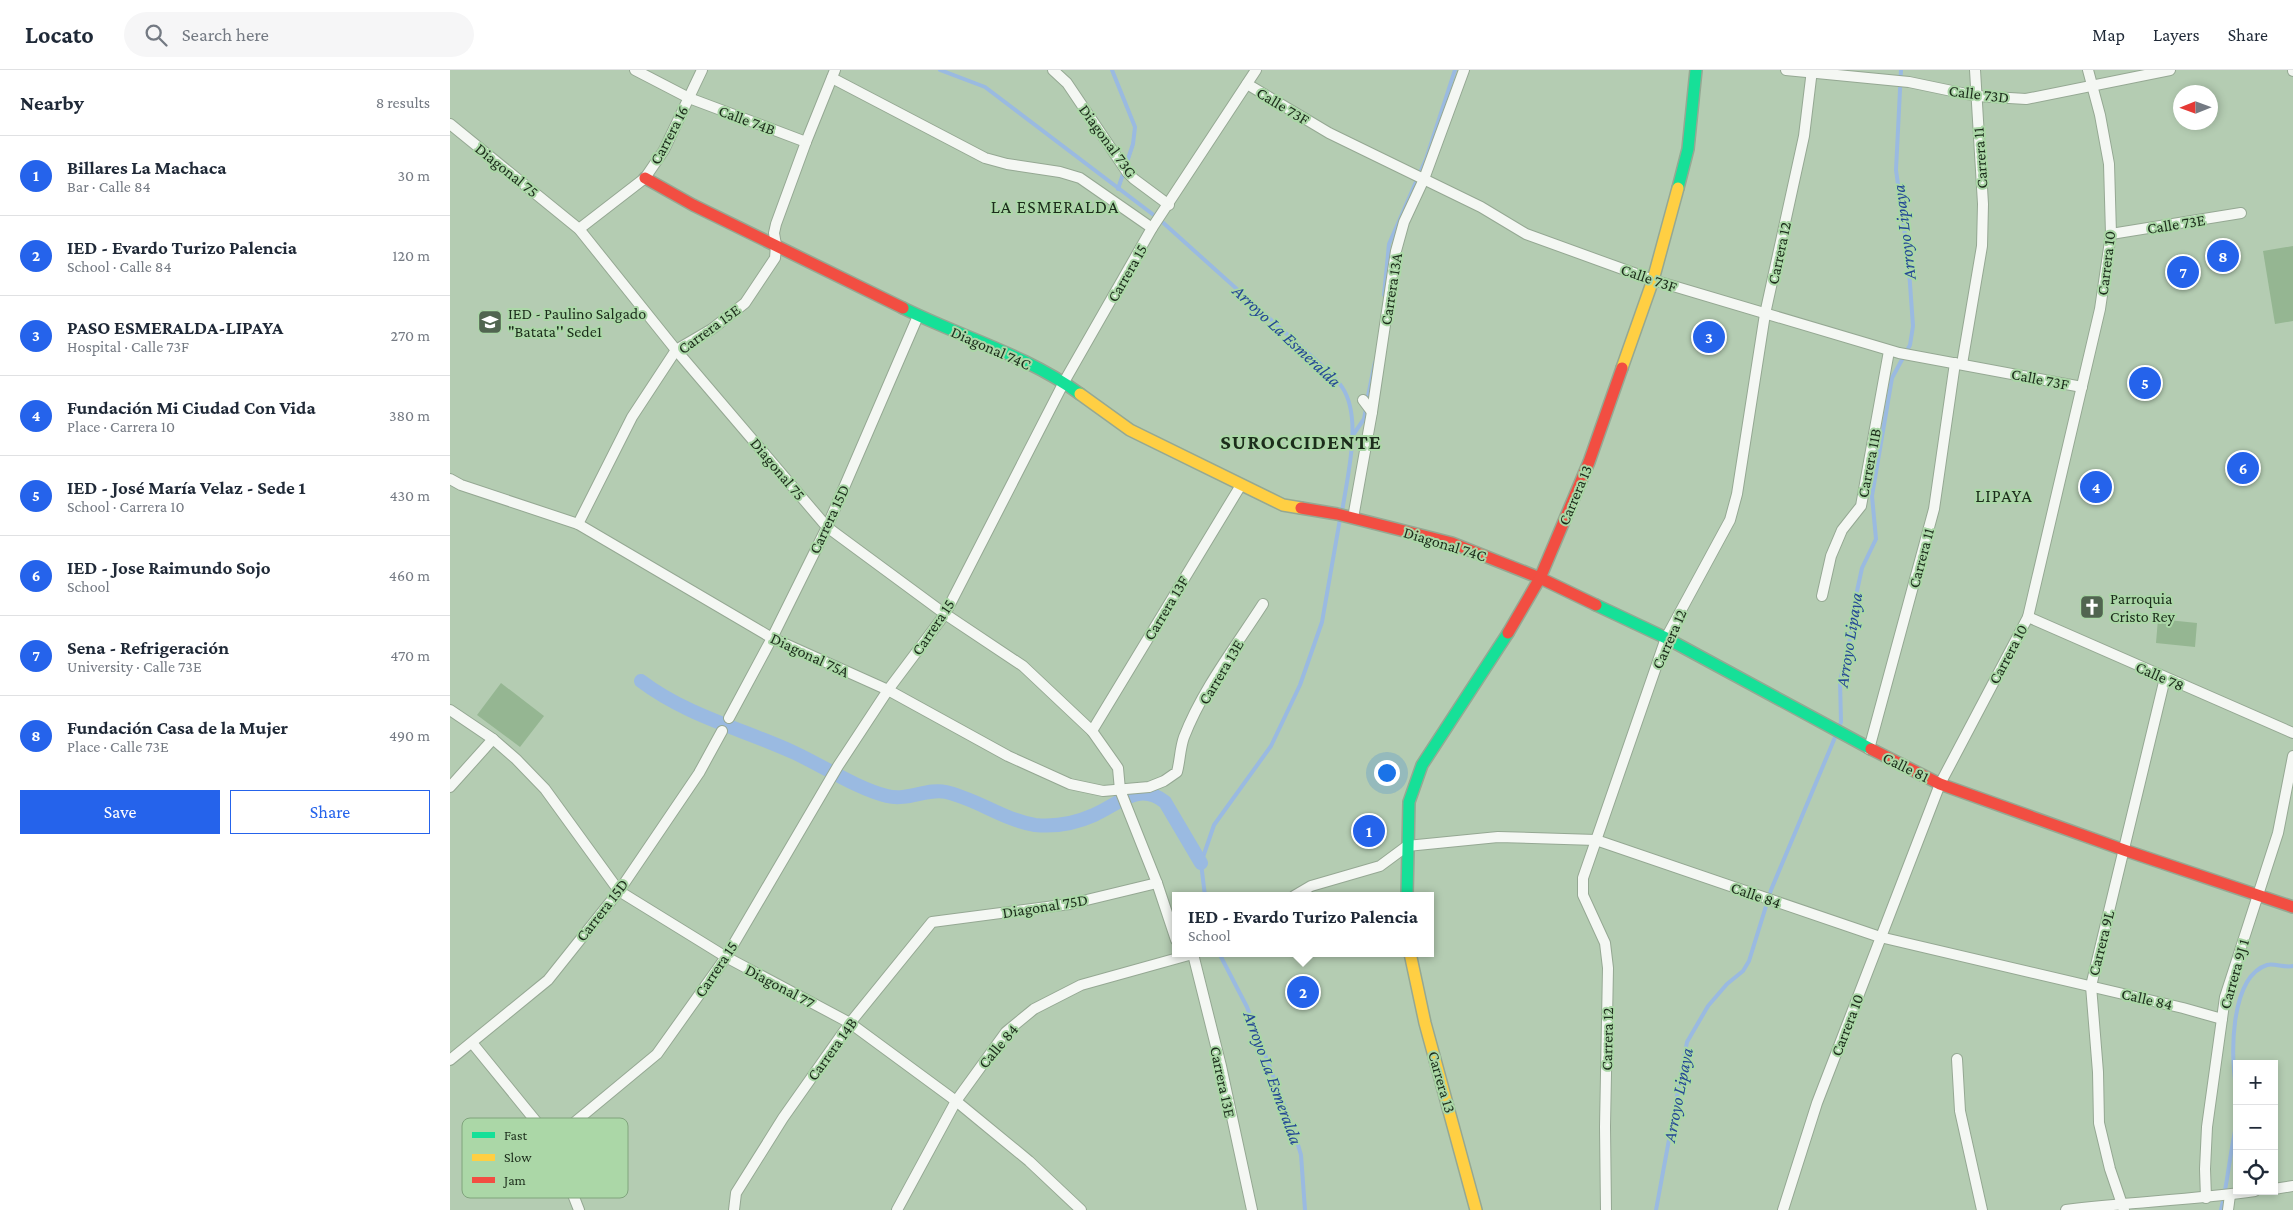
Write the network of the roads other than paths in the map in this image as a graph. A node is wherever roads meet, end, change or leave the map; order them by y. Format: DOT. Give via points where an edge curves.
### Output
graph roads {
  1 [pos="635,70"];
  2 [pos="702,70"];
  3 [pos="1053,70"];
  4 [pos="1256,70"];
  5 [pos="1464,70"];
  6 [pos="1696,70"];
  7 [pos="1786,70"];
  8 [pos="1975,70"];
  9 [pos="2088,70"];
  10 [pos="2170,70"];
  11 [pos="1812,71"];
  12 [pos="833,74"];
  13 [pos="1247,84"];
  14 [pos="2092,85"];
  15 [pos="1976,96"];
  16 [pos="689,98"];
  17 [pos="450,124"];
  18 [pos="806,142"];
  19 [pos="645,178"];
  20 [pos="1422,179"];
  21 [pos="1168,206"];
  22 [pos="2241,214"];
  23 [pos="1154,226"];
  24 [pos="579,228"];
  25 [pos="2111,234"];
  26 [pos="776,245"];
  27 [pos="1653,280"];
  28 [pos="1765,314"];
  29 [pos="918,316"];
  30 [pos="676,350"];
  31 [pos="1899,353"];
  32 [pos="1959,364"];
  33 [pos="1064,382"];
  34 [pos="2082,387"];
  35 [pos="450,479"];
  36 [pos="1241,486"];
  37 [pos="1351,517"];
  38 [pos="578,524"];
  39 [pos="827,527"];
  40 [pos="1540,578"];
  41 [pos="1822,596"];
  42 [pos="1263,604"];
  43 [pos="945,614"];
  44 [pos="2028,617"];
  45 [pos="772,638"];
  46 [pos="1666,638"];
  47 [pos="2165,678"];
  48 [pos="888,690"];
  49 [pos="450,710"];
  50 [pos="729,718"];
  51 [pos="722,731"];
  52 [pos="1092,731"];
  53 [pos="2293,733"];
  54 [pos="493,739"];
  55 [pos="1869,749"];
  56 [pos="2293,756"];
  57 [pos="1177,772"];
  58 [pos="1940,784"];
  59 [pos="450,787"];
  60 [pos="1121,792"];
  61 [pos="1596,840"];
  62 [pos="1407,846"];
  63 [pos="2124,850"];
  64 [pos="1157,883"];
  65 [pos="619,890"];
  66 [pos="1301,892"];
  67 [pos="1407,892"];
  68 [pos="2258,897"];
  69 [pos="2293,907"];
  70 [pos="932,922"];
  71 [pos="1172,928"];
  72 [pos="1880,938"];
  73 [pos="726,957"];
  74 [pos="1174,957"];
  75 [pos="1195,957"];
  76 [pos="1411,957"];
  77 [pos="2091,986"];
  78 [pos="2222,1019"];
  79 [pos="850,1023"];
  80 [pos="473,1044"];
  81 [pos="1957,1059"];
  82 [pos="450,1060"];
  83 [pos="956,1101"];
  84 [pos="533,1118"];
  85 [pos="580,1118"];
  86 [pos="2293,1186"];
  87 [pos="2278,1188"];
  88 [pos="2233,1194"];
  89 [pos="2228,1195"];
  90 [pos="574,1198"];
  91 [pos="2209,1198"];
  92 [pos="2123,1207"];
  93 [pos="579,1210"];
  94 [pos="734,1210"];
  95 [pos="897,1210"];
  96 [pos="1080,1210"];
  97 [pos="1252,1210"];
  98 [pos="1476,1210"];
  99 [pos="1606,1210"];
  100 [pos="1783,1210"];
  101 [pos="1982,1210"];
  102 [pos="2066,1210"];
  103 [pos="2228,1210"];
  1 -- 16 [label="street, Calle 74B"];
  2 -- 16 [label="street, Carrera 16"];
  3 -- 21 [label="street, Diagonal 73G" via="1072,90 1134,179"];
  4 -- 13 [label="street, Carrera 15"];
  5 -- 20 [label="street, Carrera 13A"];
  6 -- 27 [label="street, Carrera 13" via="1688,149"];
  7 -- 11 [label="street, Calle 73D"];
  8 -- 15 [label="street, Carrera 11"];
  9 -- 14 [label="street, Carrera 10"];
  10 -- 14 [label="street, Calle 73D"];
  11 -- 15 [label="street, Calle 73D" via="1909,82"];
  11 -- 28 [label="street, Carrera 12" via="1804,136"];
  12 -- 18 [label="street, Carrera 15E"];
  12 -- 23 [label="street" via="985,158 1080,178"];
  13 -- 20 [label="street, Calle 73F" via="1329,133"];
  13 -- 21 [label="street, Carrera 15"];
  14 -- 15 [label="street, Calle 73D" via="2026,99"];
  14 -- 25 [label="street, Carrera 10" via="2109,164"];
  15 -- 32 [label="street, Carrera 11" via="1983,204 1982,246"];
  16 -- 18 [label="street, Calle 74B"];
  16 -- 19 [label="street, Carrera 16" via="664,150"];
  17 -- 24 [label="street, Diagonal 75"];
  18 -- 26 [label="street, Carrera 15E" via="774,233"];
  19 -- 24 [label="street, Carrera 16"];
  19 -- 26 [label="street, Diagonal 74C" via="693,206"];
  20 -- 27 [label="street, Calle 73F" via="1481,207 1526,234"];
  20 -- 37 [label="street, Carrera 13A" via="1396,251"];
  21 -- 23 [label="street, Carrera 15"];
  22 -- 25 [label="street, Calle 73E"];
  23 -- 33 [label="street, Carrera 15"];
  24 -- 30 [label="street, Diagonal 75"];
  25 -- 34 [label="street, Carrera 10" via="2100,310"];
  26 -- 29 [label="street, Diagonal 74C"];
  26 -- 30 [label="street, Carrera 15E" via="775,258 745,303 712,329"];
  27 -- 28 [label="street, Calle 73F"];
  27 -- 40 [label="street, Carrera 13" via="1589,462"];
  28 -- 31 [label="street, Calle 73F"];
  28 -- 46 [label="street, Carrera 12" via="1738,494 1730,520"];
  29 -- 33 [label="street, Diagonal 74C" via="1002,351"];
  29 -- 39 [label="street, Carrera 15D"];
  30 -- 38 [label="street, Carrera 15E" via="632,417"];
  30 -- 39 [label="street, Diagonal 75"];
  31 -- 32 [label="street, Calle 73F"];
  31 -- 41 [label="street, Carrera 11B" via="1861,506 1842,530 1831,556"];
  32 -- 34 [label="street, Calle 73F"];
  32 -- 55 [label="street, Carrera 11" via="1934,509"];
  33 -- 36 [label="street, Diagonal 74C" via="1130,430"];
  33 -- 43 [label="street, Carrera 15"];
  34 -- 44 [label="street, Carrera 10"];
  35 -- 38 [label="street, Diagonal 75A"];
  36 -- 37 [label="street, Diagonal 74C" via="1283,504"];
  36 -- 52 [label="street, Carrera 13F"];
  37 -- 40 [label="street, Diagonal 74C" via="1452,543"];
  38 -- 45 [label="street, Diagonal 75A"];
  39 -- 43 [label="street, Diagonal 75"];
  39 -- 45 [label="street, Carrera 15D"];
  40 -- 46 [label="street, Calle 81"];
  40 -- 62 [label="street, Carrera 13" via="1517,620 1422,765 1409,802"];
  42 -- 57 [label="street, Carrera 13E" via="1190,723"];
  43 -- 48 [label="street, Carrera 15"];
  43 -- 52 [label="street, Diagonal 75" via="1023,666"];
  44 -- 47 [label="street, Calle 78"];
  44 -- 58 [label="street, Carrera 10"];
  45 -- 48 [label="street, Diagonal 75A"];
  45 -- 50 [label="street, Carrera 15D"];
  46 -- 55 [label="street, Calle 81"];
  46 -- 61 [label="street, Carrera 12"];
  47 -- 53 [label="street, Calle 78"];
  47 -- 63 [label="street, Carrera 9L"];
  48 -- 60 [label="street, Diagonal 75A" via="1008,756 1070,784"];
  48 -- 73 [label="street, Carrera 15" via="838,766"];
  49 -- 54 [label="street, Diagonal 77"];
  51 -- 65 [label="street, Carrera 15D" via="699,773"];
  52 -- 60 [label="street, Diagonal 75" via="1118,768"];
  54 -- 59 [label="street"];
  54 -- 65 [label="street, Diagonal 77" via="545,789"];
  55 -- 58 [label="street, Calle 81"];
  56 -- 68 [label="street, Carrera 9J 1" via="2278,833"];
  57 -- 60 [label="street, Diagonal 75A" via="1149,787"];
  58 -- 63 [label="street, Calle 81"];
  58 -- 72 [label="street, Carrera 10"];
  60 -- 64 [label="street"];
  61 -- 62 [label="street, Calle 84" via="1498,837"];
  61 -- 72 [label="street, Calle 84"];
  61 -- 99 [label="street, Carrera 12" via="1584,878 1583,895 1605,943 1608,968 1604,1127"];
  62 -- 66 [label="street" via="1380,866 1311,886"];
  62 -- 67 [label="street, Carrera 13"];
  63 -- 68 [label="street, Calle 81"];
  63 -- 77 [label="street, Carrera 9L"];
  64 -- 70 [label="street, Diagonal 75D" via="1070,904"];
  64 -- 71 [label="street"];
  65 -- 73 [label="street, Diagonal 77"];
  65 -- 80 [label="street, Carrera 15D" via="548,980"];
  68 -- 69 [label="street, Calle 81"];
  68 -- 78 [label="street, Carrera 9J 1" via="2225,997"];
  70 -- 79 [label="street, Carrera 14B"];
  72 -- 77 [label="street, Calle 84"];
  72 -- 100 [label="street, Carrera 10" via="1818,1103"];
  73 -- 79 [label="street, Diagonal 77"];
  73 -- 85 [label="street, Carrera 15" via="657,1054"];
  74 -- 83 [label="street, Calle 84" via="1081,985 1034,1009 1006,1032"];
  75 -- 97 [label="street, Carrera 13E"];
  76 -- 98 [label="street, Carrera 13" via="1425,1023"];
  77 -- 78 [label="street, Calle 84"];
  77 -- 92 [label="street, Carrera 9L" via="2099,1123"];
  78 -- 91 [label="street, Carrera 9J 1" via="2207,1127 2204,1169"];
  79 -- 83 [label="street, Diagonal 77"];
  79 -- 94 [label="street, Carrera 14B" via="741,1183"];
  80 -- 82 [label="street, Carrera 15D"];
  80 -- 84 [label="street"];
  81 -- 101 [label="street" via="1960,1111"];
  83 -- 95 [label="street, Calle 84"];
  83 -- 96 [label="street, Diagonal 77" via="1029,1160"];
  86 -- 87 [label="street"];
  88 -- 89 [label="street"];
  89 -- 91 [label="street"];
  89 -- 103 [label="street"];
  90 -- 93 [label="street"];
  91 -- 92 [label="street"];
  92 -- 102 [label="street"];
}
